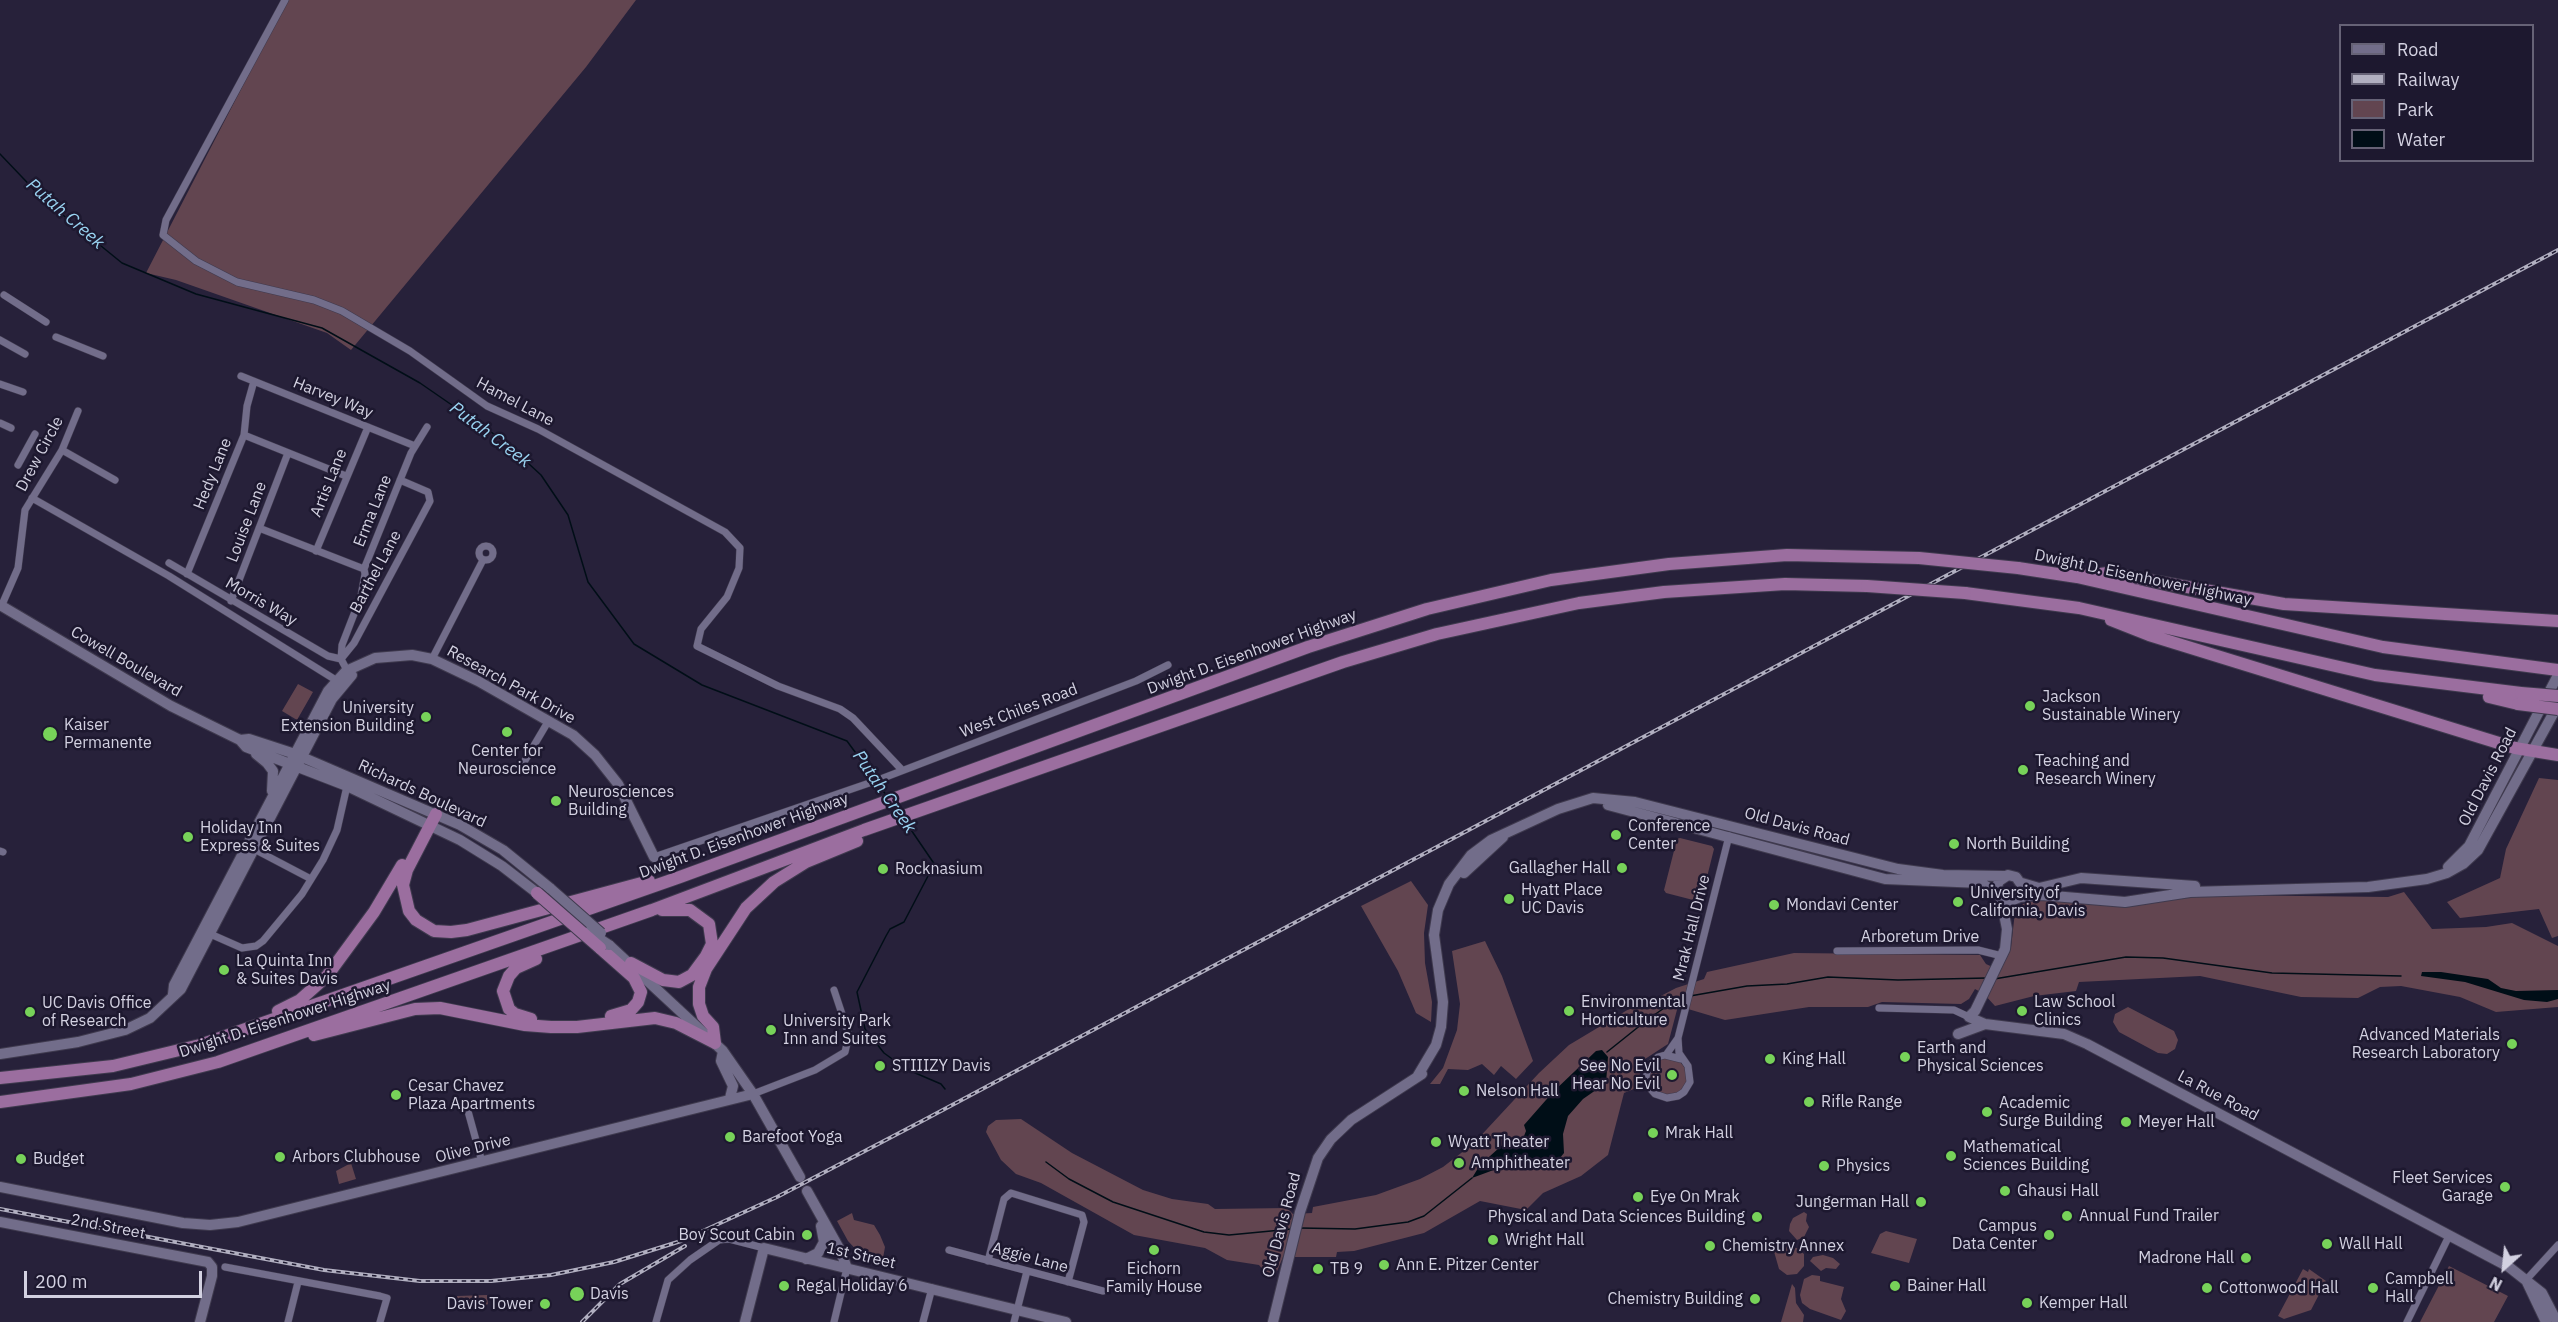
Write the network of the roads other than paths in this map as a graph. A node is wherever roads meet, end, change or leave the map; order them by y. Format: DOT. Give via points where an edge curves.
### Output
graph roads {
  1 [pos="285,0"];
  2 [pos="4,296"];
  3 [pos="46,322"];
  4 [pos="56,337"];
  5 [pos="0,340"];
  6 [pos="25,354"];
  7 [pos="103,356"];
  8 [pos="241,376"];
  9 [pos="254,381"];
  10 [pos="0,384"];
  11 [pos="23,392"];
  12 [pos="78,411"];
  13 [pos="0,423"];
  14 [pos="368,427"];
  15 [pos="427,427"];
  16 [pos="11,428"];
  17 [pos="35,434"];
  18 [pos="244,435"];
  19 [pos="415,446"];
  20 [pos="62,450"];
  21 [pos="288,453"];
  22 [pos="18,465"];
  23 [pos="346,476"];
  24 [pos="115,480"];
  25 [pos="400,480"];
  26 [pos="32,498"];
  27 [pos="259,528"];
  28 [pos="316,551"];
  29 [pos="483,560"];
  30 [pos="169,563"];
  31 [pos="364,569"];
  32 [pos="187,574"];
  33 [pos="2077,577"];
  34 [pos="231,601"];
  35 [pos="1,607"];
  36 [pos="2079,608"];
  37 [pos="2558,621"];
  38 [pos="341,659"];
  39 [pos="432,659"];
  40 [pos="1168,665"];
  41 [pos="2558,668"];
  42 [pos="348,674"];
  43 [pos="2558,675"];
  44 [pos="339,682"];
  45 [pos="2558,696"];
  46 [pos="2519,699"];
  47 [pos="2558,707"];
  48 [pos="549,720"];
  49 [pos="243,744"];
  50 [pos="2520,749"];
  51 [pos="2534,752"];
  52 [pos="2558,755"];
  53 [pos="297,760"];
  54 [pos="520,769"];
  55 [pos="902,770"];
  56 [pos="347,786"];
  57 [pos="1584,802"];
  58 [pos="269,803"];
  59 [pos="431,818"];
  60 [pos="886,824"];
  61 [pos="1731,825"];
  62 [pos="1728,838"];
  63 [pos="251,847"];
  64 [pos="654,857"];
  65 [pos="2004,876"];
  66 [pos="680,877"];
  67 [pos="311,879"];
  68 [pos="2427,879"];
  69 [pos="2095,882"];
  70 [pos="2022,883"];
  71 [pos="2154,884"];
  72 [pos="2135,888"];
  73 [pos="2237,890"];
  74 [pos="537,893"];
  75 [pos="1999,896"];
  76 [pos="2019,899"];
  77 [pos="2098,899"];
  78 [pos="2135,901"];
  79 [pos="652,910"];
  80 [pos="2007,928"];
  81 [pos="206,932"];
  82 [pos="566,940"];
  83 [pos="604,946"];
  84 [pos="1837,951"];
  85 [pos="2001,960"];
  86 [pos="631,963"];
  87 [pos="834,990"];
  88 [pos="1879,1008"];
  89 [pos="1970,1017"];
  90 [pos="1985,1024"];
  91 [pos="1958,1034"];
  92 [pos="288,1038"];
  93 [pos="1678,1038"];
  94 [pos="200,1045"];
  95 [pos="719,1047"];
  96 [pos="0,1054"];
  97 [pos="1665,1055"];
  98 [pos="1681,1059"];
  99 [pos="0,1078"];
  100 [pos="753,1094"];
  101 [pos="730,1098"];
  102 [pos="0,1102"];
  103 [pos="466,1104"];
  104 [pos="482,1162"];
  105 [pos="800,1177"];
  106 [pos="0,1187"];
  107 [pos="807,1191"];
  108 [pos="814,1203"];
  109 [pos="0,1222"];
  110 [pos="2449,1236"];
  111 [pos="2558,1245"];
  112 [pos="764,1248"];
  113 [pos="949,1250"];
  114 [pos="806,1259"];
  115 [pos="988,1261"];
  116 [pos="225,1267"];
  117 [pos="847,1268"];
  118 [pos="1027,1271"];
  119 [pos="2526,1280"];
  120 [pos="298,1282"];
  121 [pos="1068,1282"];
  122 [pos="932,1288"];
  123 [pos="1103,1291"];
  124 [pos="1017,1310"];
  125 [pos="200,1322"];
  126 [pos="288,1322"];
  127 [pos="380,1322"];
  128 [pos="656,1322"];
  129 [pos="745,1322"];
  130 [pos="834,1322"];
  131 [pos="923,1322"];
  132 [pos="1014,1322"];
  133 [pos="1066,1322"];
  134 [pos="1273,1322"];
  135 [pos="2407,1322"];
  136 [pos="2546,1322"];
  137 [pos="2557,1322"];
  1 -- 55 [label="street, Hamel Lane" via="166,220 163,236 196,261 237,282 314,300 349,315 410,351 487,406 538,429 725,532 740,548 739,568 727,597 698,634 697,646 777,686 840,709"];
  2 -- 3 [label="street"];
  4 -- 7 [label="street"];
  5 -- 6 [label="street"];
  8 -- 9 [label="street, Harvey Way"];
  9 -- 14 [label="street, Harvey Way"];
  9 -- 18 [label="street, Hedy Lane"];
  10 -- 11 [label="street"];
  12 -- 20 [label="street, Drew Circle"];
  13 -- 16 [label="street"];
  14 -- 19 [label="street, Harvey Way"];
  14 -- 23 [label="street, Artis Lane"];
  15 -- 19 [label="street, Erma Lane"];
  17 -- 22 [label="street"];
  18 -- 21 [label="street"];
  18 -- 32 [label="street, Hedy Lane"];
  19 -- 25 [label="street, Erma Lane"];
  20 -- 24 [label="street"];
  20 -- 26 [label="street, Drew Circle"];
  21 -- 23 [label="street"];
  21 -- 27 [label="street, Louise Lane"];
  23 -- 28 [label="street, Artis Lane"];
  25 -- 31 [label="street, Erma Lane"];
  25 -- 38 [label="street, Barthel Lane" via="430,495 354,644"];
  26 -- 35 [label="street, Drew Circle" via="25,510 18,568"];
  26 -- 44 [label="street" via="169,576"];
  27 -- 28 [label="street"];
  27 -- 34 [label="street, Louise Lane"];
  28 -- 31 [label="street"];
  29 -- 39 [label="street"];
  30 -- 32 [label="street, Morris Way"];
  31 -- 38 [label="street, Erma Lane" via="361,596 342,645"];
  32 -- 34 [label="street, Morris Way"];
  33 -- 37 [label="highway" via="2108,573 2284,604"];
  33 -- 41 [label="highway, Dwight D. Eisenhower Highway" via="2341,639 2427,654"];
  33 -- 66 [label="highway, Dwight D. Eisenhower Highway, bridge" via="1919,558 1787,555 1669,564 1551,580 1468,599 1328,640"];
  34 -- 38 [label="street, Morris Way" via="328,656"];
  35 -- 49 [label="street, Cowell Boulevard"];
  36 -- 46 [label="highway, Dwight D. Eisenhower Highway" via="2326,665"];
  36 -- 50 [label="highway" via="2149,635"];
  36 -- 60 [label="highway, Dwight D. Eisenhower Highway, bridge" via="1965,593 1785,584 1664,592 1579,603 1458,628 1343,662"];
  38 -- 42 [label="street"];
  39 -- 42 [label="street, Research Park Drive" via="375,657"];
  39 -- 48 [label="street, Research Park Drive"];
  40 -- 55 [label="street, West Chiles Road" via="1136,681"];
  42 -- 44 [label="street, Research Park Drive"];
  43 -- 50 [label="street, Old Davis Road"];
  44 -- 53 [label="street, Research Park Drive" via="320,703"];
  45 -- 46 [label="highway, Dwight D. Eisenhower Highway, bridge"];
  46 -- 47 [label="highway, bridge"];
  47 -- 51 [label="street, Old Davis Road"];
  48 -- 54 [label="street"];
  48 -- 64 [label="street, Research Park Drive" via="595,754 618,784"];
  49 -- 53 [label="street, Cowell Boulevard" via="249,739"];
  49 -- 58 [label="street" via="273,771"];
  50 -- 51 [label="highway"];
  50 -- 68 [label="street, Old Davis Road" via="2469,846 2454,863"];
  51 -- 52 [label="highway"];
  51 -- 68 [label="street, Old Davis Road" via="2478,850 2463,864"];
  53 -- 56 [label="street, Richards Boulevard"];
  53 -- 58 [label="street, Research Park Drive"];
  53 -- 59 [label="street, Richards Boulevard"];
  53 -- 63 [label="street, Research Park Drive"];
  55 -- 64 [label="street, West Chiles Road"];
  56 -- 59 [label="street, Richards Boulevard"];
  56 -- 67 [label="street" via="337,830"];
  57 -- 61 [label="street, Old Davis Road" via="1605,798 1635,802"];
  57 -- 62 [label="street, Old Davis Road" via="1632,810"];
  57 -- 134 [label="street, Old Davis Road" via="1550,812 1505,836 1466,871 1448,903 1442,924 1448,1022 1437,1052 1422,1074 1351,1120 1331,1139 1314,1167"];
  58 -- 63 [label="street, Research Park Drive"];
  59 -- 66 [label="highway" via="406,870 403,891 416,920 441,932 467,930 649,881"];
  59 -- 74 [label="street, Richards Boulevard"];
  59 -- 83 [label="street, Richards Boulevard, bridge" via="486,839 609,940"];
  59 -- 94 [label="highway" via="375,912 345,956 315,989 288,1007"];
  60 -- 79 [label="highway, Dwight D. Eisenhower Highway"];
  60 -- 95 [label="highway" via="868,837 806,862 774,882 746,908 706,969 699,987 703,1016 713,1027"];
  61 -- 62 [label="street, Mrak Hall Drive"];
  61 -- 65 [label="street, Old Davis Road" via="1915,872"];
  62 -- 75 [label="street, Old Davis Road" via="1885,879 1981,883"];
  62 -- 93 [label="street, Mrak Hall Drive"];
  63 -- 67 [label="street"];
  63 -- 81 [label="street, Research Park Drive"];
  65 -- 70 [label="street" via="2013,876"];
  65 -- 75 [label="street" via="1999,881"];
  66 -- 94 [label="highway, Dwight D. Eisenhower Highway"];
  67 -- 81 [label="street" via="279,923 256,946 236,947"];
  68 -- 73 [label="street, Old Davis Road" via="2323,889"];
  69 -- 70 [label="street, Old Davis Road" via="2073,879 2039,888"];
  69 -- 71 [label="street, Old Davis Road"];
  69 -- 72 [label="street"];
  69 -- 77 [label="street"];
  70 -- 76 [label="street"];
  71 -- 72 [label="street"];
  71 -- 73 [label="street, Old Davis Road"];
  72 -- 78 [label="street"];
  73 -- 78 [label="street, Old Davis Road" via="2190,892"];
  74 -- 83 [label="highway, bridge"];
  75 -- 76 [label="street" via="2009,902"];
  75 -- 80 [label="street"];
  76 -- 77 [label="street, Old Davis Road" via="2040,895"];
  76 -- 80 [label="street"];
  77 -- 78 [label="street, Old Davis Road"];
  79 -- 82 [label="highway, Dwight D. Eisenhower Highway"];
  79 -- 86 [label="highway" via="682,909 700,916 709,924 712,944 692,975 679,982 663,980"];
  80 -- 85 [label="street"];
  81 -- 96 [label="street, Research Park Drive" via="181,989 150,1018 124,1030 78,1042"];
  82 -- 83 [label="highway" via="516,968 509,976 503,997 514,1014 531,1019 580,1020 632,1010 640,997 637,982"];
  82 -- 92 [label="highway, Dwight D. Eisenhower Highway"];
  83 -- 86 [label="street, Richards Boulevard"];
  84 -- 85 [label="street, Arboretum Drive" via="1978,950"];
  85 -- 89 [label="street"];
  86 -- 95 [label="street, Richards Boulevard"];
  87 -- 100 [label="street, Olive Drive" via="849,1035 845,1052 815,1070"];
  88 -- 89 [label="street" via="1954,1010"];
  89 -- 90 [label="street, La Rue Road"];
  90 -- 91 [label="street"];
  90 -- 110 [label="street, La Rue Road" via="2072,1036"];
  92 -- 95 [label="highway" via="322,1034 415,1009 440,1008 551,1027 655,1018 675,1023"];
  92 -- 102 [label="highway, Dwight D. Eisenhower Highway" via="218,1062 131,1084"];
  93 -- 97 [label="street, Mrak Hall Drive"];
  93 -- 98 [label="street, Mrak Hall Drive"];
  94 -- 99 [label="highway, Dwight D. Eisenhower Highway" via="113,1066"];
  95 -- 100 [label="street, Richards Boulevard"];
  95 -- 101 [label="street" via="721,1062 733,1086"];
  97 -- 98 [label="street"];
  97 -- 98 [label="street" via="1653,1060 1646,1077 1650,1089 1666,1098 1684,1092 1690,1082 1688,1066"];
  100 -- 101 [label="street, Olive Drive"];
  100 -- 105 [label="street, Richards Boulevard"];
  101 -- 104 [label="street, Olive Drive"];
  103 -- 104 [label="street"];
  104 -- 106 [label="street, Olive Drive" via="238,1222 210,1225"];
  107 -- 108 [label="street"];
  108 -- 114 [label="street" via="825,1242 818,1253"];
  108 -- 117 [label="street"];
  109 -- 125 [label="street, 2nd Street" via="210,1264 212,1276"];
  110 -- 119 [label="street, La Rue Road"];
  110 -- 135 [label="street"];
  111 -- 119 [label="street"];
  112 -- 114 [label="street, 1st Street"];
  112 -- 128 [label="street, 1st Street" via="719,1240 690,1260 665,1286"];
  112 -- 129 [label="street"];
  113 -- 115 [label="street, Aggie Lane"];
  114 -- 117 [label="street, 1st Street"];
  115 -- 118 [label="street, Aggie Lane"];
  115 -- 121 [label="street" via="1004,1200 1011,1193 1082,1215 1084,1222"];
  116 -- 120 [label="street"];
  117 -- 122 [label="street, 1st Street"];
  117 -- 130 [label="street"];
  118 -- 121 [label="street, Aggie Lane"];
  118 -- 124 [label="street"];
  119 -- 136 [label="street"];
  119 -- 137 [label="street, La Rue Road" via="2542,1293"];
  120 -- 126 [label="street"];
  120 -- 127 [label="street" via="350,1288 387,1298"];
  121 -- 123 [label="street, Aggie Lane"];
  122 -- 124 [label="street, 1st Street"];
  122 -- 131 [label="street"];
  124 -- 132 [label="street"];
  124 -- 133 [label="street, 1st Street"];
}
